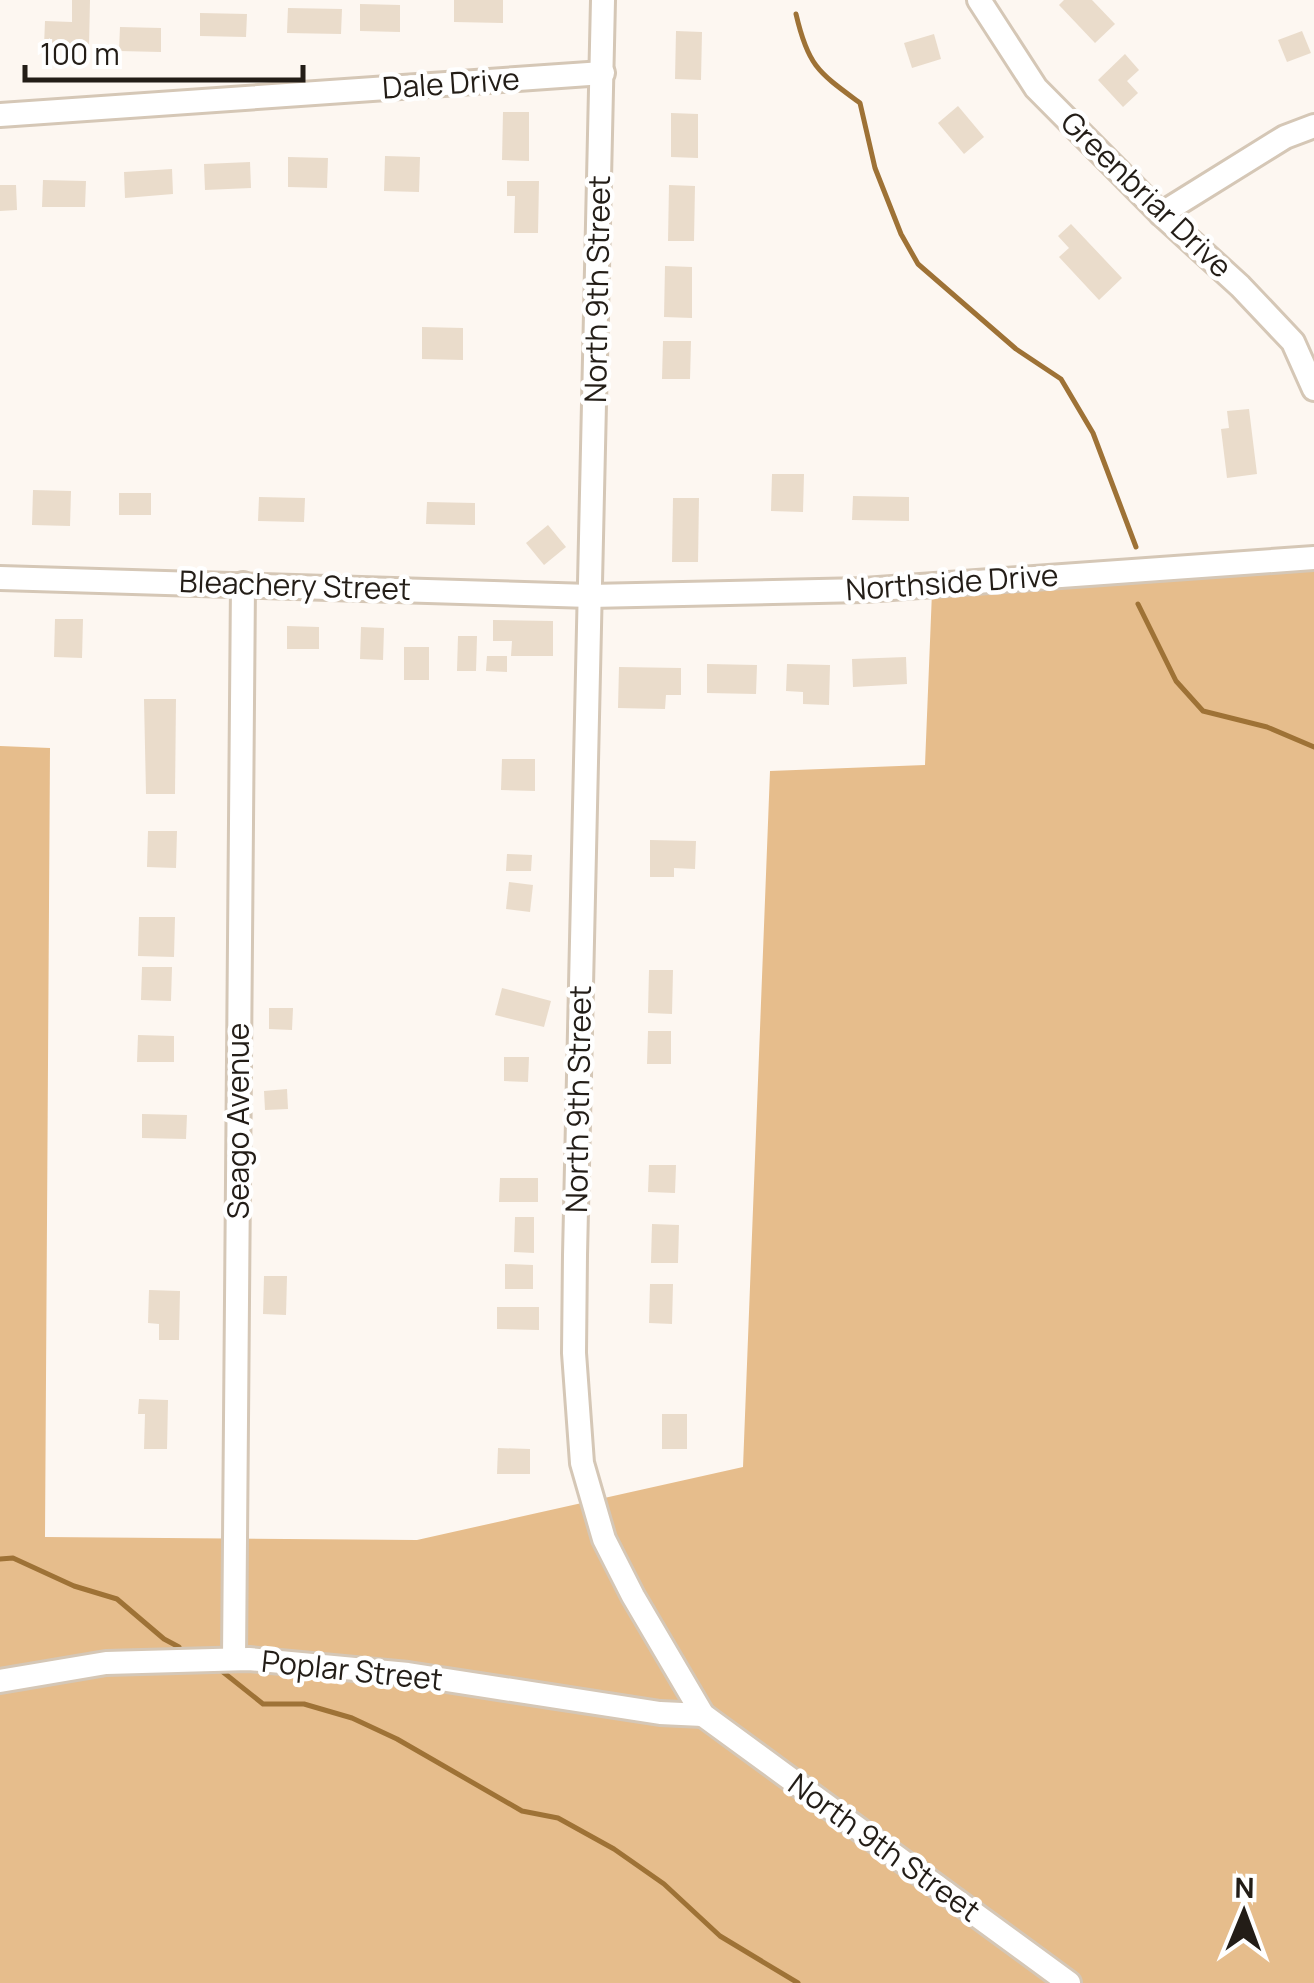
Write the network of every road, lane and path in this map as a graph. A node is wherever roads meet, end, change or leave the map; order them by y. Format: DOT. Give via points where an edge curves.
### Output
graph roads {
  1 [pos="604,0"];
  2 [pos="979,0"];
  3 [pos="603,73"];
  4 [pos="0,115"];
  5 [pos="1314,126"];
  6 [pos="1160,214"];
  7 [pos="1314,389"];
  8 [pos="1314,558"];
  9 [pos="0,578"];
  10 [pos="243,584"];
  11 [pos="590,596"];
  12 [pos="234,1659"];
  13 [pos="0,1682"];
  14 [pos="703,1714"];
  15 [pos="1069,1983"];
  1 -- 3 [label="street, North 9th Street"];
  2 -- 6 [label="street, Greenbriar Drive" via="1036,88"];
  3 -- 4 [label="street, Dale Drive"];
  3 -- 11 [label="street, North 9th Street"];
  5 -- 6 [label="street"];
  6 -- 7 [label="street, Greenbriar Drive" via="1293,342"];
  8 -- 11 [label="street, Northside Drive" via="864,590"];
  9 -- 10 [label="street, Bleachery Street"];
  10 -- 11 [label="street, Bleachery Street"];
  10 -- 12 [label="street, Seago Avenue"];
  11 -- 14 [label="street, North 9th Street" via="574,1353 582,1463 604,1539"];
  12 -- 13 [label="street, Poplar Street" via="106,1663"];
  12 -- 14 [label="street, Poplar Street" via="408,1674"];
  14 -- 15 [label="street, North 9th Street"];
}
